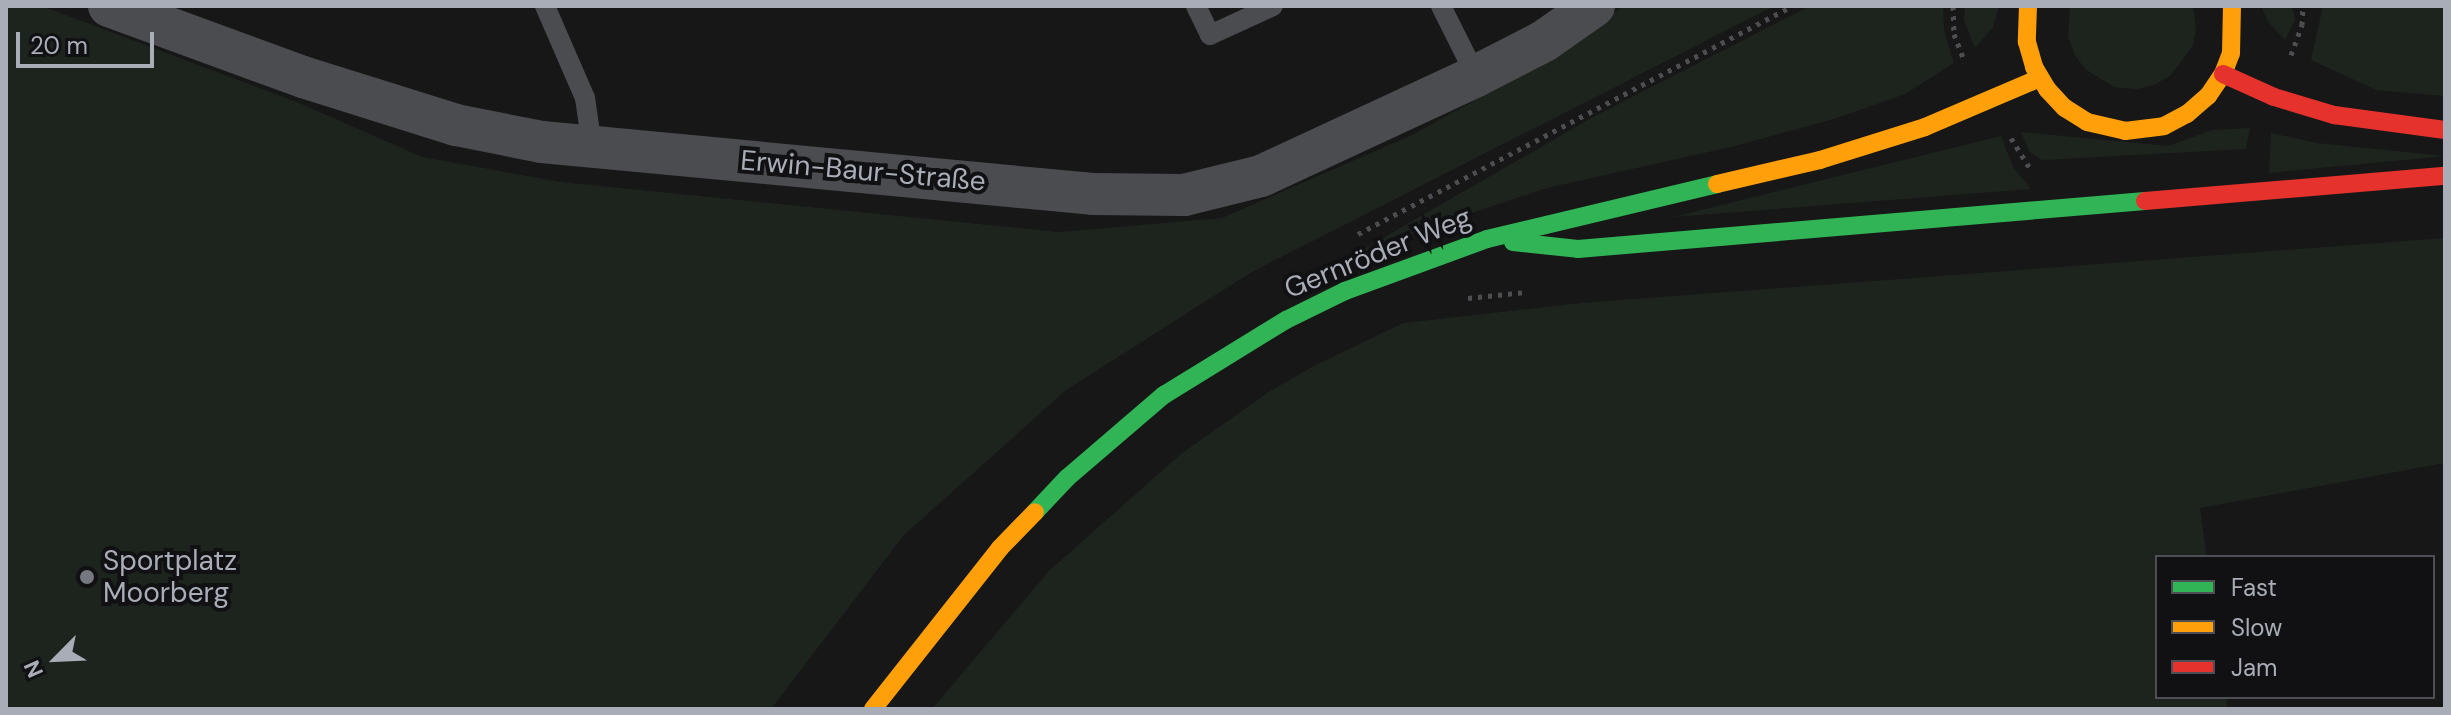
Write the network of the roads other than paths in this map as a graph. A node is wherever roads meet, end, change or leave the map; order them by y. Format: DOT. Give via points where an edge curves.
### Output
graph roads {
  1 [pos="109,6"];
  2 [pos="545,6"];
  3 [pos="1196,6"];
  4 [pos="1273,6"];
  5 [pos="1441,6"];
  6 [pos="1594,6"];
  7 [pos="2028,6"];
  8 [pos="2232,6"];
  9 [pos="2223,74"];
  10 [pos="1476,76"];
  11 [pos="2040,78"];
  12 [pos="2445,130"];
  13 [pos="592,146"];
  14 [pos="2445,176"];
  15 [pos="1487,239"];
  16 [pos="873,709"];
  1 -- 13 [label="street, Erwin-Baur-Straße" via="303,77 456,125"];
  2 -- 13 [label="lane" via="585,98"];
  3 -- 4 [label="lane" via="1210,35"];
  5 -- 10 [label="lane"];
  6 -- 10 [label="street, Erwin-Baur-Straße" via="1544,41"];
  7 -- 11 [label="main road" via="2027,42"];
  8 -- 9 [label="main road" via="2233,41"];
  9 -- 11 [label="main road" via="2187,114 2139,131 2087,122 2055,99"];
  9 -- 12 [label="main road" via="2334,115"];
  10 -- 13 [label="street, Erwin-Baur-Straße" via="1261,176 1184,195 1093,194"];
  11 -- 15 [label="main road, Gernröder Weg" via="1925,127 1820,160"];
  14 -- 15 [label="main road" via="1578,249"];
  15 -- 16 [label="main road, Gernröder Weg" via="1345,291 1225,355 1164,395 1067,478 1000,548"];
}
